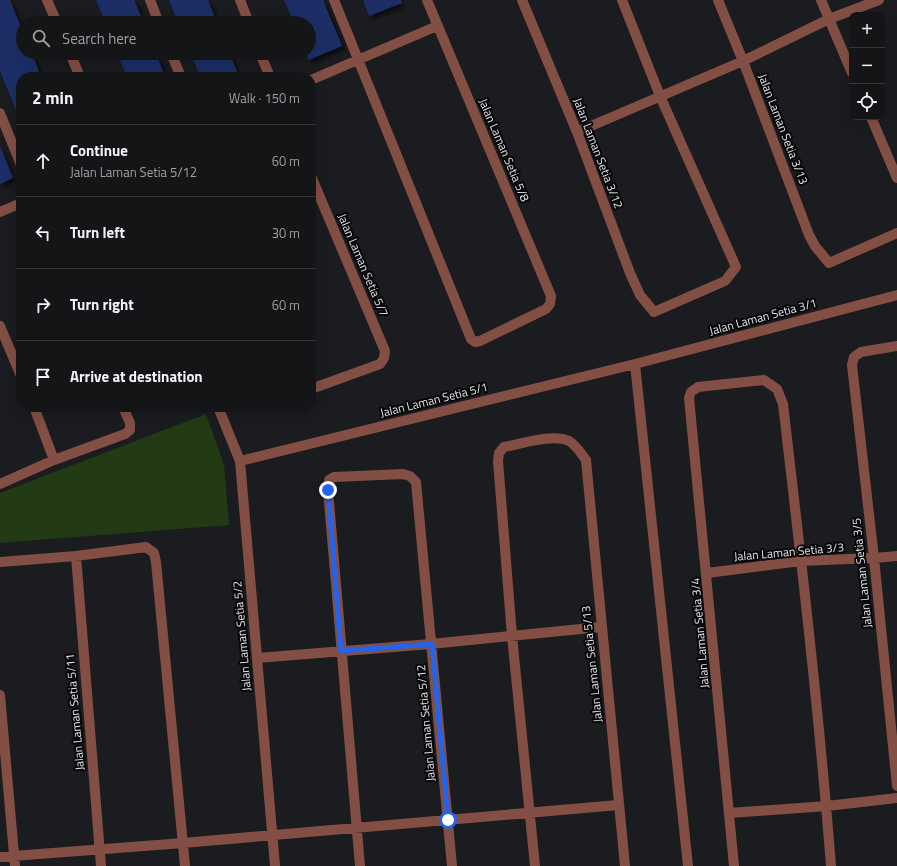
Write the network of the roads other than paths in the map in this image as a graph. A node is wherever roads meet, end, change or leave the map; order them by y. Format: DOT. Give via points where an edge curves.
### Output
graph roads {
  1 [pos="47,0"];
  2 [pos="150,0"];
  3 [pos="240,0"];
  4 [pos="334,0"];
  5 [pos="427,0"];
  6 [pos="522,0"];
  7 [pos="622,0"];
  8 [pos="718,0"];
  9 [pos="821,0"];
  10 [pos="879,0"];
  11 [pos="54,16"];
  12 [pos="156,16"];
  13 [pos="246,16"];
  14 [pos="829,19"];
  15 [pos="437,26"];
  16 [pos="73,60"];
  17 [pos="174,60"];
  18 [pos="263,60"];
  19 [pos="358,60"];
  20 [pos="743,61"];
  21 [pos="849,66"];
  22 [pos="78,72"];
  23 [pos="179,72"];
  24 [pos="268,72"];
  25 [pos="316,78"];
  26 [pos="660,96"];
  27 [pos="0,113"];
  28 [pos="872,120"];
  29 [pos="577,132"];
  30 [pos="16,153"];
  31 [pos="897,178"];
  32 [pos="316,188"];
  33 [pos="16,205"];
  34 [pos="0,212"];
  35 [pos="897,233"];
  36 [pos="897,295"];
  37 [pos="0,326"];
  38 [pos="897,346"];
  39 [pos="16,364"];
  40 [pos="635,364"];
  41 [pos="316,387"];
  42 [pos="36,412"];
  43 [pos="125,412"];
  44 [pos="220,412"];
  45 [pos="54,460"];
  46 [pos="240,461"];
  47 [pos="0,484"];
  48 [pos="76,556"];
  49 [pos="897,556"];
  50 [pos="874,558"];
  51 [pos="801,561"];
  52 [pos="0,562"];
  53 [pos="707,573"];
  54 [pos="601,627"];
  55 [pos="512,636"];
  56 [pos="432,644"];
  57 [pos="341,651"];
  58 [pos="257,658"];
  59 [pos="0,695"];
  60 [pos="897,786"];
  61 [pos="897,798"];
  62 [pos="618,805"];
  63 [pos="826,806"];
  64 [pos="530,812"];
  65 [pos="730,813"];
  66 [pos="448,820"];
  67 [pos="356,827"];
  68 [pos="272,836"];
  69 [pos="183,843"];
  70 [pos="99,849"];
  71 [pos="0,857"];
  72 [pos="15,861"];
  73 [pos="101,866"];
  74 [pos="185,866"];
  75 [pos="274,866"];
  76 [pos="360,866"];
  77 [pos="452,866"];
  78 [pos="535,866"];
  79 [pos="625,866"];
  80 [pos="688,866"];
  81 [pos="734,866"];
  82 [pos="831,866"];
  1 -- 11 [label="street"];
  2 -- 12 [label="street"];
  3 -- 13 [label="street"];
  4 -- 19 [label="street"];
  5 -- 15 [label="street, Jalan Laman Setia 5/8"];
  6 -- 29 [label="street, Jalan Laman Setia 3/12"];
  7 -- 26 [label="street"];
  8 -- 20 [label="street, Jalan Laman Setia 3/13"];
  9 -- 14 [label="street"];
  10 -- 14 [label="street"];
  14 -- 20 [label="street"];
  14 -- 21 [label="street"];
  15 -- 19 [label="street"];
  15 -- 19 [label="street, Jalan Laman Setia 5/8" via="551,296 546,310 480,341 475,342 471,339"];
  16 -- 22 [label="street"];
  17 -- 23 [label="street"];
  18 -- 24 [label="street"];
  19 -- 25 [label="street"];
  20 -- 26 [label="street"];
  20 -- 35 [label="street, Jalan Laman Setia 3/13" via="809,235 829,263"];
  26 -- 29 [label="street"];
  26 -- 29 [label="street, Jalan Laman Setia 3/12" via="736,267 725,281 654,312 640,295 630,273"];
  27 -- 30 [label="street"];
  28 -- 31 [label="street"];
  32 -- 41 [label="street, Jalan Laman Setia 5/7" via="385,351 380,364"];
  33 -- 34 [label="street"];
  36 -- 40 [label="street, Jalan Laman Setia 3/1"];
  37 -- 39 [label="street"];
  38 -- 50 [label="street, Jalan Laman Setia 3/5" via="861,352 854,357 852,365"];
  40 -- 46 [label="street, Jalan Laman Setia 5/1"];
  40 -- 80 [label="street"];
  42 -- 45 [label="street"];
  43 -- 45 [label="street" via="130,430 125,434"];
  44 -- 46 [label="street, Jalan Laman Setia 5/2"];
  45 -- 47 [label="street"];
  46 -- 58 [label="street, Jalan Laman Setia 5/2"];
  48 -- 52 [label="street"];
  48 -- 69 [label="street" via="146,547 154,553"];
  48 -- 70 [label="street, Jalan Laman Setia 5/11"];
  49 -- 50 [label="street, Jalan Laman Setia 3/3"];
  50 -- 51 [label="street, Jalan Laman Setia 3/3"];
  50 -- 60 [label="street, Jalan Laman Setia 3/5"];
  51 -- 53 [label="street, Jalan Laman Setia 3/3"];
  51 -- 53 [label="street, Jalan Laman Setia 3/4" via="783,404 777,389 764,380 703,386 691,392 689,398"];
  51 -- 63 [label="street"];
  53 -- 65 [label="street, Jalan Laman Setia 3/4"];
  54 -- 55 [label="street"];
  54 -- 55 [label="street, Jalan Laman Setia 5/13" via="586,460 568,441 554,437 504,447 499,452"];
  54 -- 62 [label="street, Jalan Laman Setia 5/13"];
  55 -- 56 [label="street"];
  55 -- 64 [label="street"];
  56 -- 57 [label="street"];
  56 -- 57 [label="street, Jalan Laman Setia 5/12" via="416,482 403,474 334,477 329,480 328,490"];
  56 -- 66 [label="street, Jalan Laman Setia 5/12"];
  57 -- 58 [label="street"];
  57 -- 67 [label="street"];
  58 -- 68 [label="street, Jalan Laman Setia 5/2"];
  59 -- 72 [label="street"];
  61 -- 63 [label="street"];
  62 -- 64 [label="street"];
  62 -- 79 [label="street, Jalan Laman Setia 5/13"];
  63 -- 65 [label="street"];
  63 -- 82 [label="street"];
  64 -- 66 [label="street"];
  64 -- 78 [label="street"];
  65 -- 81 [label="street, Jalan Laman Setia 3/4"];
  66 -- 67 [label="street"];
  66 -- 77 [label="street, Jalan Laman Setia 5/12"];
  67 -- 68 [label="street"];
  67 -- 76 [label="street"];
  68 -- 69 [label="street"];
  68 -- 75 [label="street, Jalan Laman Setia 5/2"];
  69 -- 70 [label="street"];
  69 -- 74 [label="street"];
  70 -- 72 [label="street"];
  70 -- 73 [label="street, Jalan Laman Setia 5/11"];
  71 -- 72 [label="street"];
}
